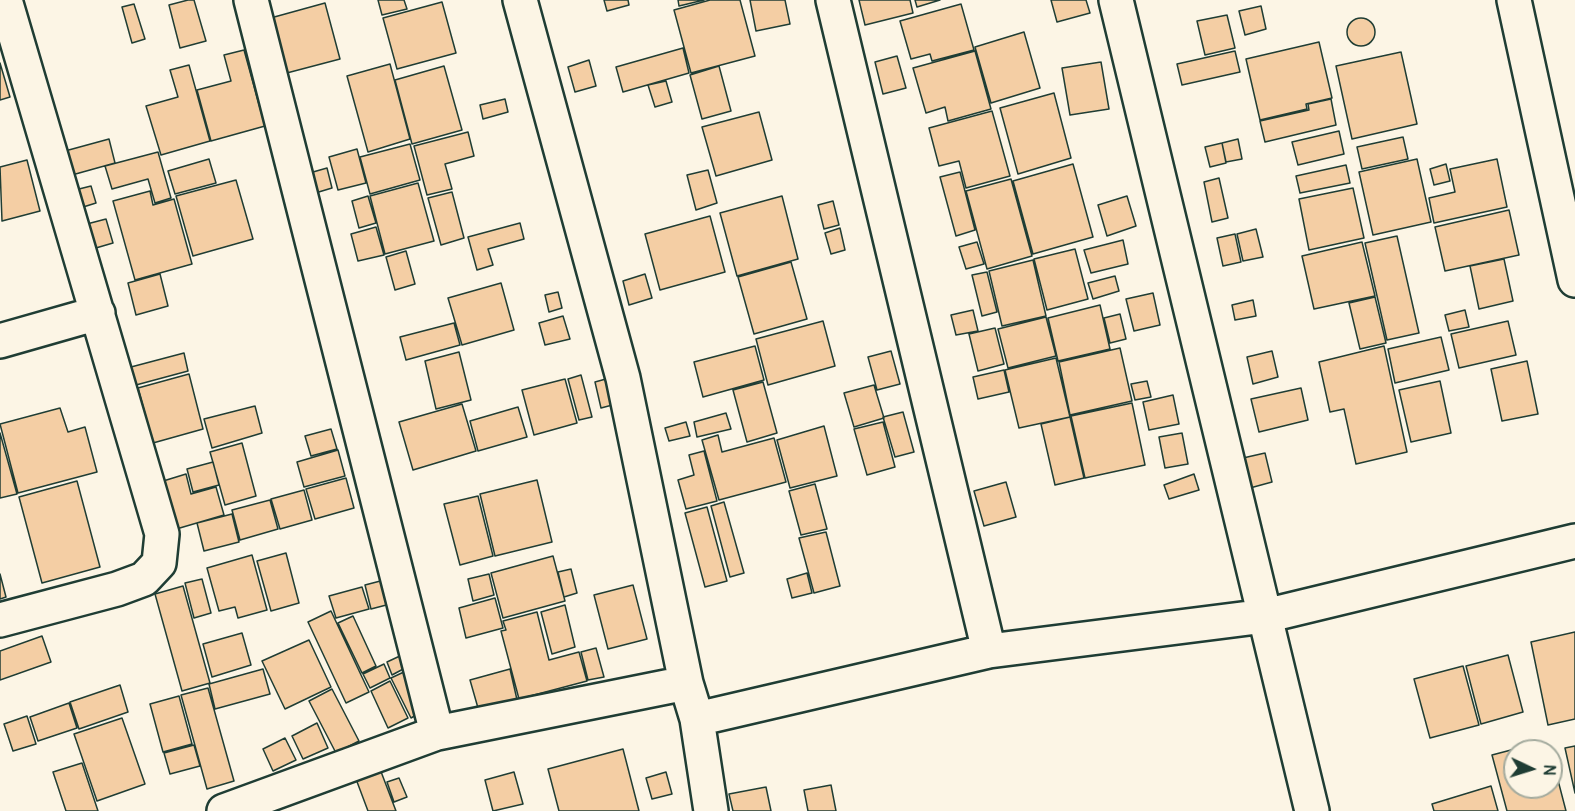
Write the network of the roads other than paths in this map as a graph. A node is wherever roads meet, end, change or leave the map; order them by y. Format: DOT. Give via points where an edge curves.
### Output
graph roads {
  1 [pos="5,0"];
  2 [pos="251,0"];
  3 [pos="520,0"];
  4 [pos="833,0"];
  5 [pos="1116,0"];
  6 [pos="1514,0"];
  7 [pos="1575,280"];
  8 [pos="98,313"];
  9 [pos="0,341"];
  10 [pos="1575,540"];
  11 [pos="1265,616"];
  12 [pos="0,620"];
  13 [pos="989,651"];
  14 [pos="686,682"];
  15 [pos="697,718"];
  16 [pos="437,732"];
  17 [pos="224,811"];
  18 [pos="711,811"];
  19 [pos="1312,811"];
  1 -- 8 [label="street"];
  2 -- 16 [label="street"];
  3 -- 14 [label="street" via="623,378"];
  4 -- 13 [label="street"];
  5 -- 11 [label="street"];
  6 -- 7 [label="street"];
  8 -- 9 [label="street"];
  8 -- 12 [label="street" via="162,534 159,563 144,579 117,589"];
  10 -- 11 [label="street"];
  11 -- 13 [label="street"];
  11 -- 19 [label="street"];
  13 -- 15 [label="street"];
  14 -- 15 [label="street"];
  14 -- 16 [label="street"];
  15 -- 18 [label="street"];
  16 -- 17 [label="street"];
}
